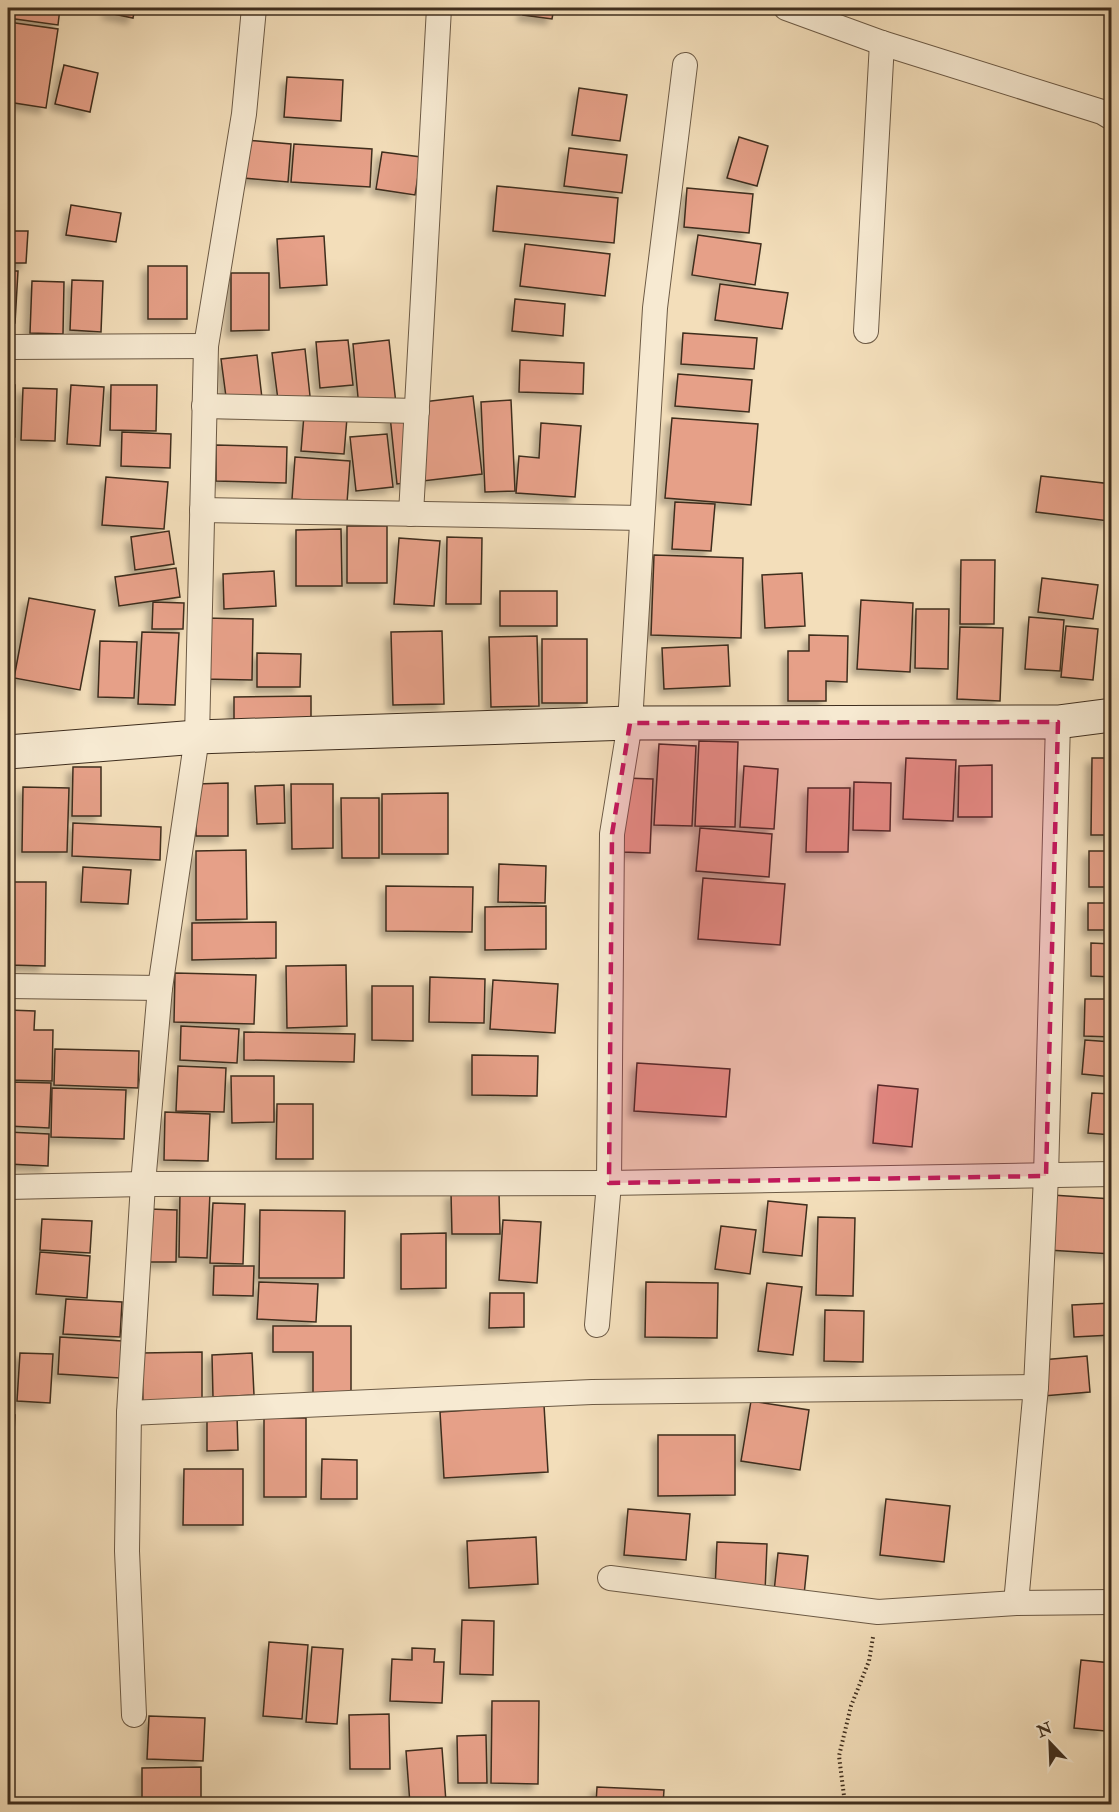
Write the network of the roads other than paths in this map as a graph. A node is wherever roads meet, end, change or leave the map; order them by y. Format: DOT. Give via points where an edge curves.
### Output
graph roads {
  1 [pos="254,8"];
  2 [pos="439,8"];
  3 [pos="786,8"];
  4 [pos="882,43"];
  5 [pos="685,65"];
  6 [pos="1112,118"];
  7 [pos="866,331"];
  8 [pos="206,346"];
  9 [pos="8,347"];
  10 [pos="204,406"];
  11 [pos="417,411"];
  12 [pos="202,510"];
  13 [pos="411,514"];
  14 [pos="642,518"];
  15 [pos="1112,715"];
  16 [pos="1058,722"];
  17 [pos="630,723"];
  18 [pos="197,737"];
  19 [pos="8,752"];
  20 [pos="8,986"];
  21 [pos="160,988"];
  22 [pos="1112,1174"];
  23 [pos="1046,1176"];
  24 [pos="609,1183"];
  25 [pos="143,1184"];
  26 [pos="8,1187"];
  27 [pos="597,1325"];
  28 [pos="1036,1388"];
  29 [pos="129,1413"];
  30 [pos="610,1578"];
  31 [pos="1112,1602"];
  32 [pos="1016,1603"];
  33 [pos="134,1715"];
  1 -- 8 [label="street" via="244,114"];
  2 -- 11 [label="street"];
  3 -- 4 [label="street"];
  4 -- 6 [label="street"];
  4 -- 7 [label="street"];
  5 -- 14 [label="street" via="655,308"];
  8 -- 9 [label="street"];
  8 -- 10 [label="street"];
  10 -- 11 [label="street"];
  10 -- 12 [label="street"];
  11 -- 13 [label="street"];
  12 -- 13 [label="street"];
  12 -- 18 [label="street"];
  13 -- 14 [label="street"];
  14 -- 17 [label="street"];
  15 -- 16 [label="street"];
  16 -- 17 [label="street"];
  16 -- 23 [label="street"];
  17 -- 18 [label="street"];
  17 -- 24 [label="street" via="612,834"];
  18 -- 19 [label="street"];
  18 -- 21 [label="street"];
  20 -- 21 [label="street"];
  21 -- 25 [label="street"];
  22 -- 23 [label="street"];
  23 -- 24 [label="street"];
  23 -- 28 [label="street"];
  24 -- 25 [label="street"];
  24 -- 27 [label="street"];
  25 -- 26 [label="street"];
  25 -- 29 [label="street"];
  28 -- 29 [label="street" via="592,1392"];
  28 -- 32 [label="street"];
  29 -- 33 [label="street" via="127,1551"];
  30 -- 32 [label="street" via="878,1612"];
  31 -- 32 [label="street"];
}
